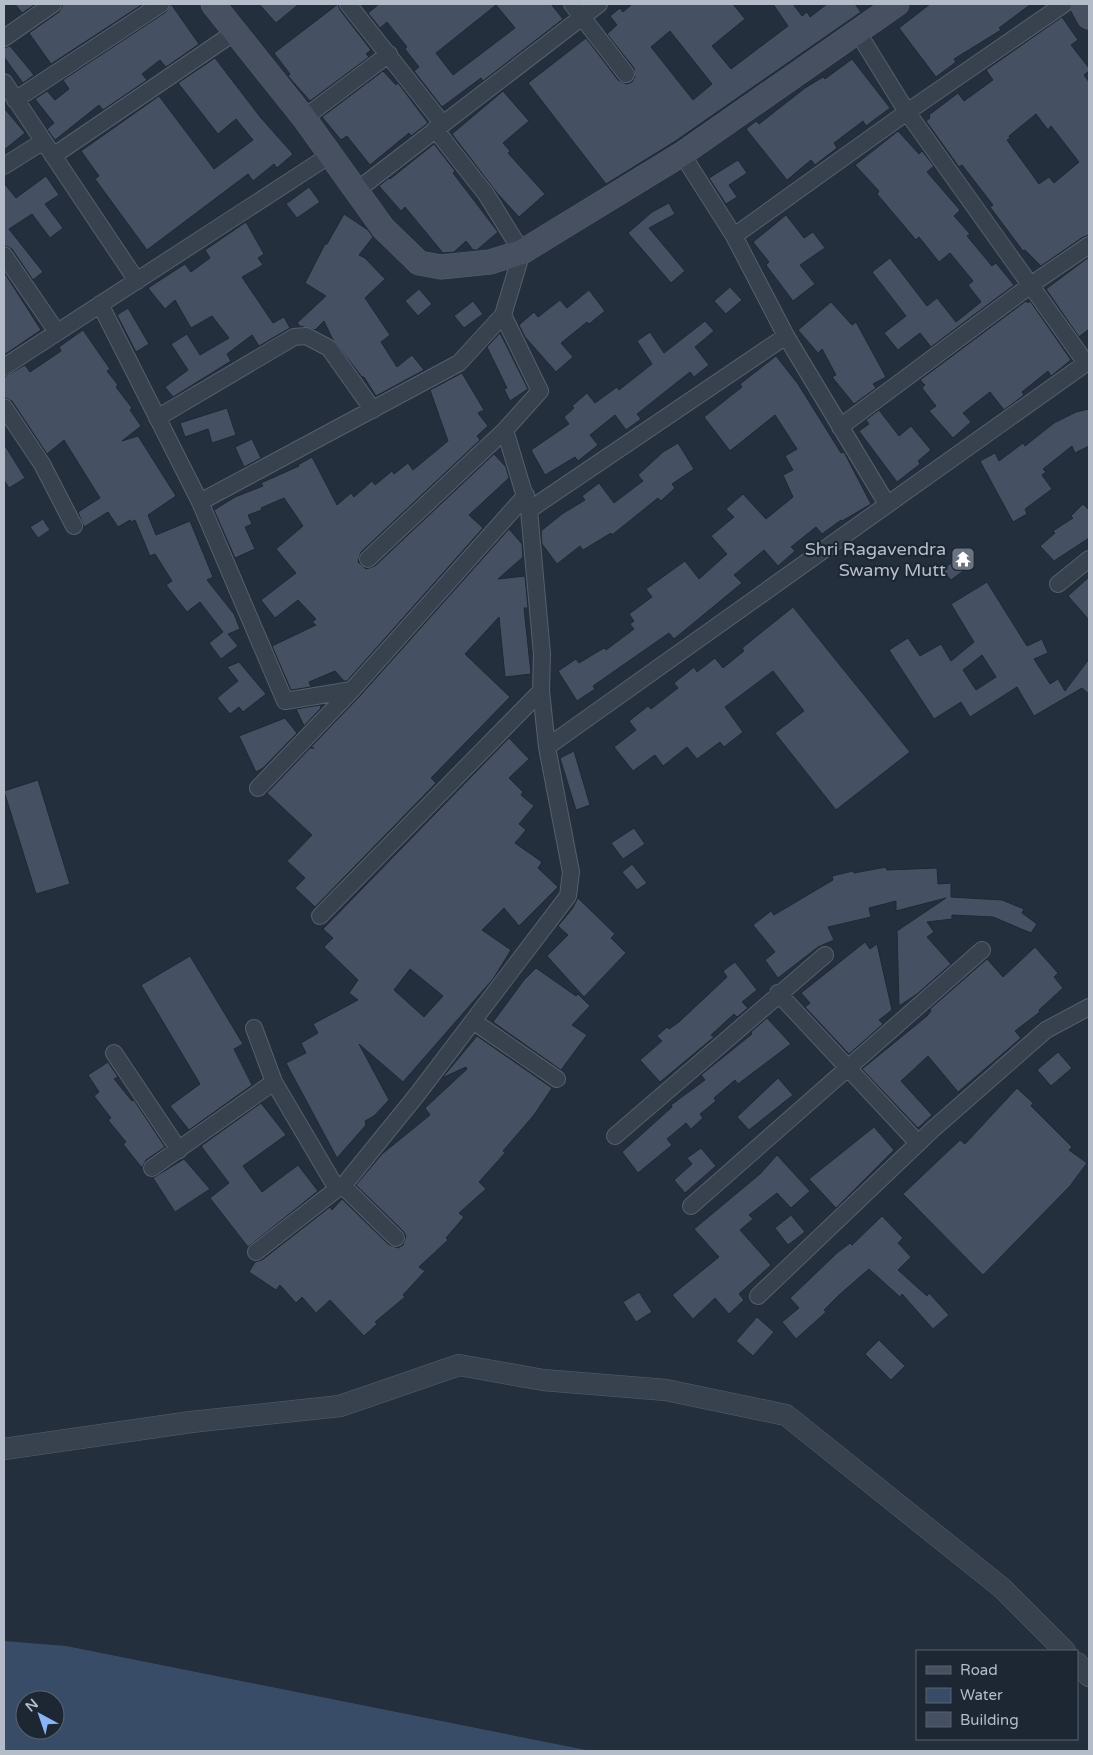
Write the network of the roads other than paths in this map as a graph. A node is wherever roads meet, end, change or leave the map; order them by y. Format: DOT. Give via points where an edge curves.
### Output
graph roads {
  1 [pos="53,4"];
  2 [pos="161,4"];
  3 [pos="213,4"];
  4 [pos="348,4"];
  5 [pos="572,4"];
  6 [pos="599,4"];
  7 [pos="897,4"];
  8 [pos="1064,4"];
  9 [pos="1082,4"];
  10 [pos="1089,17"];
  11 [pos="582,18"];
  12 [pos="857,31"];
  13 [pos="235,32"];
  14 [pos="4,38"];
  15 [pos="389,54"];
  16 [pos="626,74"];
  17 [pos="4,82"];
  18 [pos="15,100"];
  19 [pos="907,112"];
  20 [pos="304,118"];
  21 [pos="439,126"];
  22 [pos="42,142"];
  23 [pos="682,154"];
  24 [pos="330,155"];
  25 [pos="53,156"];
  26 [pos="4,166"];
  27 [pos="356,191"];
  28 [pos="734,236"];
  29 [pos="1089,245"];
  30 [pos="522,252"];
  31 [pos="4,255"];
  32 [pos="137,281"];
  33 [pos="1032,284"];
  34 [pos="100,304"];
  35 [pos="503,315"];
  36 [pos="58,332"];
  37 [pos="786,336"];
  38 [pos="1088,362"];
  39 [pos="4,366"];
  40 [pos="4,406"];
  41 [pos="373,410"];
  42 [pos="157,418"];
  43 [pos="840,427"];
  44 [pos="506,430"];
  45 [pos="200,502"];
  46 [pos="528,502"];
  47 [pos="887,504"];
  48 [pos="74,526"];
  49 [pos="368,559"];
  50 [pos="1089,559"];
  51 [pos="1058,584"];
  52 [pos="352,690"];
  53 [pos="541,691"];
  54 [pos="546,747"];
  55 [pos="258,788"];
  56 [pos="320,916"];
  57 [pos="982,950"];
  58 [pos="825,955"];
  59 [pos="778,993"];
  60 [pos="1089,1007"];
  61 [pos="472,1021"];
  62 [pos="254,1028"];
  63 [pos="114,1053"];
  64 [pos="848,1068"];
  65 [pos="557,1079"];
  66 [pos="274,1082"];
  67 [pos="615,1136"];
  68 [pos="918,1143"];
  69 [pos="179,1150"];
  70 [pos="152,1168"];
  71 [pos="340,1187"];
  72 [pos="691,1206"];
  73 [pos="396,1238"];
  74 [pos="256,1252"];
  75 [pos="758,1296"];
  76 [pos="4,1449"];
  77 [pos="1064,1650"];
  78 [pos="1078,1664"];
  79 [pos="1089,1676"];
  1 -- 14 [label="street"];
  2 -- 18 [label="street"];
  3 -- 13 [label="main road"];
  4 -- 15 [label="street"];
  5 -- 11 [label="street"];
  6 -- 11 [label="street"];
  7 -- 12 [label="main road"];
  8 -- 19 [label="street"];
  9 -- 10 [label="main road"];
  11 -- 16 [label="street"];
  11 -- 21 [label="street"];
  12 -- 19 [label="street"];
  12 -- 23 [label="main road"];
  13 -- 20 [label="main road"];
  13 -- 25 [label="street"];
  15 -- 20 [label="street"];
  15 -- 21 [label="street"];
  17 -- 18 [label="street"];
  18 -- 22 [label="street"];
  19 -- 28 [label="street"];
  19 -- 33 [label="street"];
  20 -- 24 [label="main road"];
  21 -- 27 [label="street"];
  21 -- 30 [label="street"];
  22 -- 25 [label="street"];
  22 -- 26 [label="street"];
  23 -- 28 [label="street"];
  23 -- 30 [label="main road"];
  24 -- 27 [label="main road"];
  24 -- 32 [label="street"];
  25 -- 32 [label="street"];
  27 -- 30 [label="main road" via="383,228 419,263 441,267 490,262"];
  28 -- 37 [label="street"];
  29 -- 33 [label="street"];
  30 -- 35 [label="street"];
  31 -- 36 [label="street"];
  32 -- 34 [label="street"];
  33 -- 38 [label="street"];
  33 -- 43 [label="street"];
  34 -- 36 [label="street"];
  34 -- 42 [label="street"];
  35 -- 41 [label="street" via="459,363"];
  35 -- 44 [label="street" via="540,390"];
  36 -- 39 [label="street"];
  37 -- 43 [label="street"];
  37 -- 46 [label="street"];
  38 -- 47 [label="street"];
  40 -- 48 [label="street" via="42,464"];
  41 -- 42 [label="street" via="329,348 306,336 294,337"];
  41 -- 45 [label="street"];
  42 -- 45 [label="street"];
  43 -- 47 [label="street"];
  44 -- 46 [label="street"];
  44 -- 49 [label="street"];
  45 -- 52 [label="street" via="285,701"];
  46 -- 52 [label="street"];
  46 -- 53 [label="street" via="542,654"];
  47 -- 54 [label="street"];
  50 -- 51 [label="street"];
  52 -- 55 [label="street"];
  53 -- 54 [label="street"];
  53 -- 56 [label="street"];
  54 -- 61 [label="street" via="570,864 568,896"];
  57 -- 64 [label="street"];
  58 -- 59 [label="street"];
  59 -- 64 [label="street"];
  59 -- 67 [label="street"];
  60 -- 68 [label="street" via="1046,1030"];
  61 -- 65 [label="street"];
  61 -- 71 [label="street" via="416,1096"];
  62 -- 66 [label="street"];
  63 -- 69 [label="street"];
  64 -- 68 [label="street"];
  64 -- 72 [label="street"];
  66 -- 69 [label="street"];
  66 -- 71 [label="street"];
  68 -- 75 [label="street"];
  69 -- 70 [label="street"];
  71 -- 73 [label="street"];
  71 -- 74 [label="street"];
  76 -- 77 [label="street" via="191,1422 340,1406 458,1365 543,1380 666,1390 786,1415 1002,1588"];
  78 -- 79 [label="street"];
}
